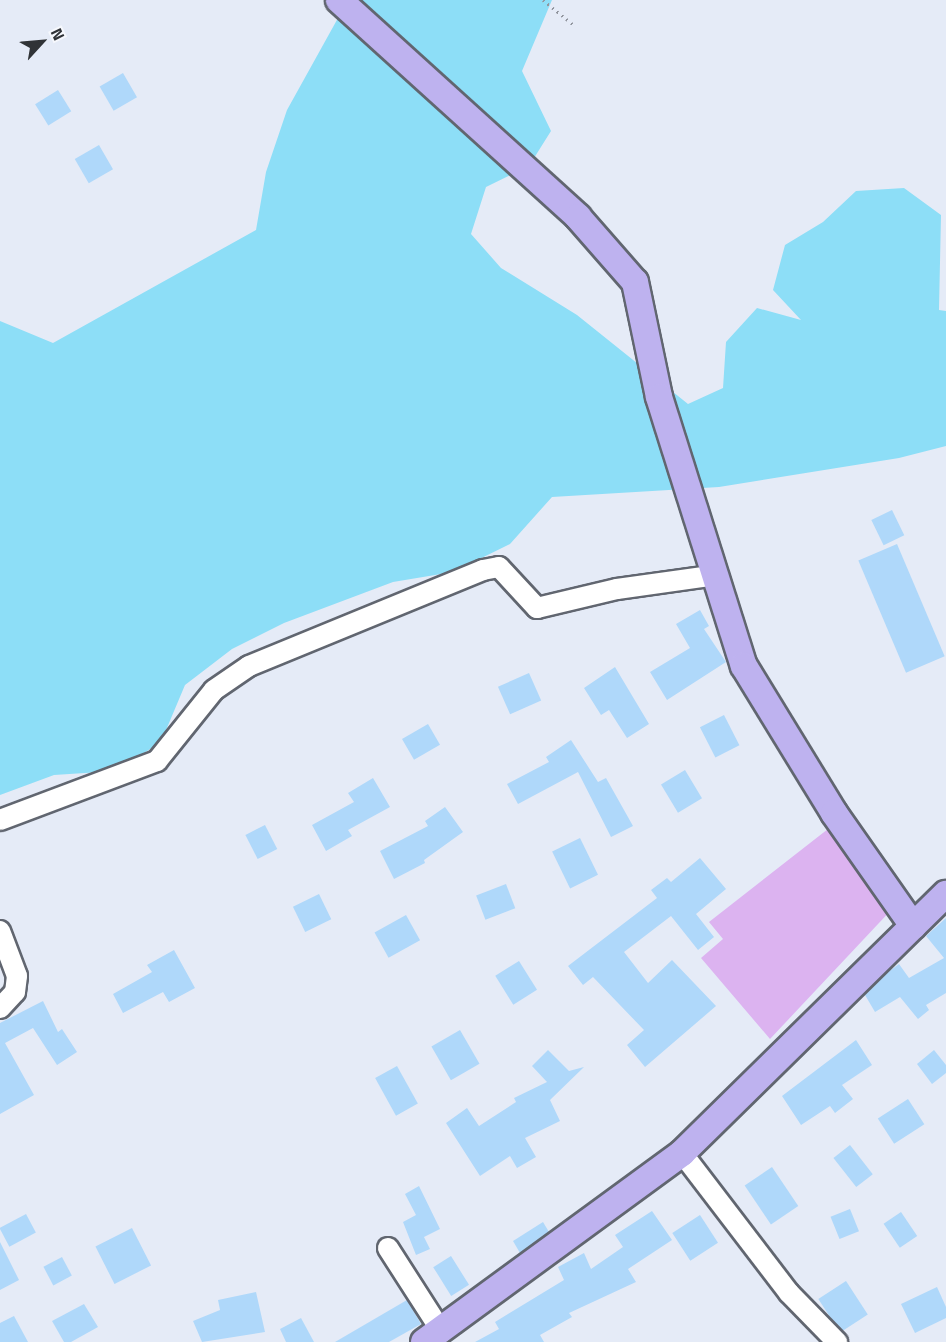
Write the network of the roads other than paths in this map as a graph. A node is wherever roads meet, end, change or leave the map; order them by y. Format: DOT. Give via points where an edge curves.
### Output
graph roads {
  1 [pos="339,0"];
  2 [pos="716,575"];
  3 [pos="0,820"];
  4 [pos="946,894"];
  5 [pos="913,926"];
  6 [pos="0,931"];
  7 [pos="0,1008"];
  8 [pos="682,1153"];
  9 [pos="388,1248"];
  10 [pos="433,1337"];
  11 [pos="837,1342"];
  1 -- 2 [label="main road" via="560,200 635,282 660,397"];
  2 -- 3 [label="street" via="617,589 537,608 499,567 483,570 249,666 214,690 157,761 31,812"];
  2 -- 5 [label="main road" via="744,666 834,813"];
  4 -- 5 [label="main road"];
  5 -- 8 [label="main road"];
  6 -- 7 [label="street" via="17,975 15,992"];
  8 -- 10 [label="main road"];
  8 -- 11 [label="street" via="789,1293"];
  9 -- 10 [label="street"];
}
